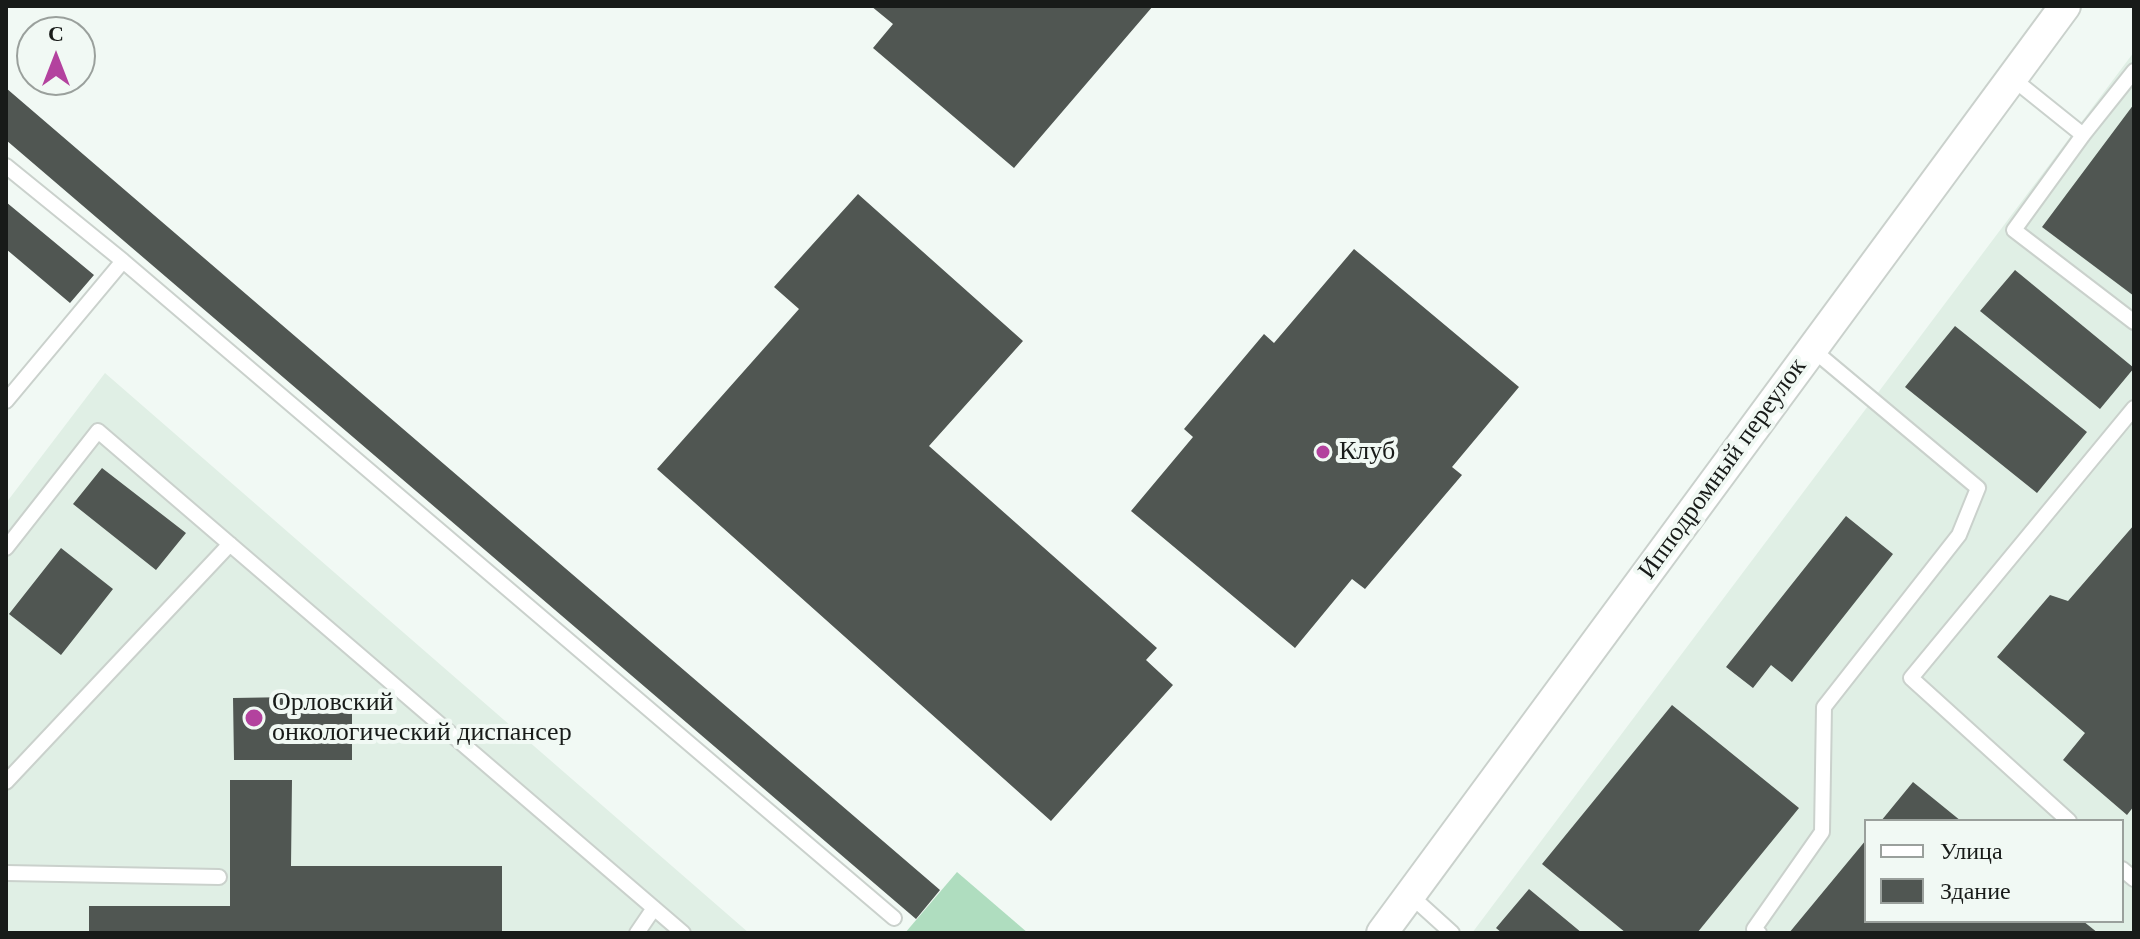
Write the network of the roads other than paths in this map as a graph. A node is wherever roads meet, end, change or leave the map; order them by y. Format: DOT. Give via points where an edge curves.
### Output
graph roads {
  1 [pos="2065,6"];
  2 [pos="2134,71"];
  3 [pos="2012,78"];
  4 [pos="2083,135"];
  5 [pos="6,166"];
  6 [pos="123,261"];
  7 [pos="2134,322"];
  8 [pos="1812,349"];
  9 [pos="6,401"];
  10 [pos="2134,408"];
  11 [pos="230,544"];
  12 [pos="6,548"];
  13 [pos="6,782"];
  14 [pos="2067,819"];
  15 [pos="6,873"];
  16 [pos="219,877"];
  17 [pos="1410,895"];
  18 [pos="654,908"];
  19 [pos="894,918"];
  20 [pos="637,933"];
  21 [pos="683,933"];
  22 [pos="1382,933"];
  23 [pos="1452,933"];
  24 [pos="1759,933"];
  1 -- 3 [label="street, Ипподромный переулок"];
  2 -- 4 [label="lane"];
  3 -- 4 [label="lane"];
  3 -- 8 [label="street, Ипподромный переулок"];
  4 -- 7 [label="lane" via="2014,230"];
  5 -- 6 [label="lane"];
  6 -- 9 [label="lane"];
  6 -- 19 [label="lane"];
  8 -- 17 [label="street, Ипподромный переулок"];
  8 -- 24 [label="lane" via="1978,488 1959,535 1824,707 1822,832 1754,929"];
  10 -- 14 [label="lane" via="1911,678"];
  11 -- 12 [label="lane" via="98,431"];
  11 -- 13 [label="lane"];
  11 -- 18 [label="lane"];
  15 -- 16 [label="lane"];
  17 -- 22 [label="street, Ипподромный переулок"];
  17 -- 23 [label="lane"];
  18 -- 20 [label="lane"];
  18 -- 21 [label="lane"];
}
